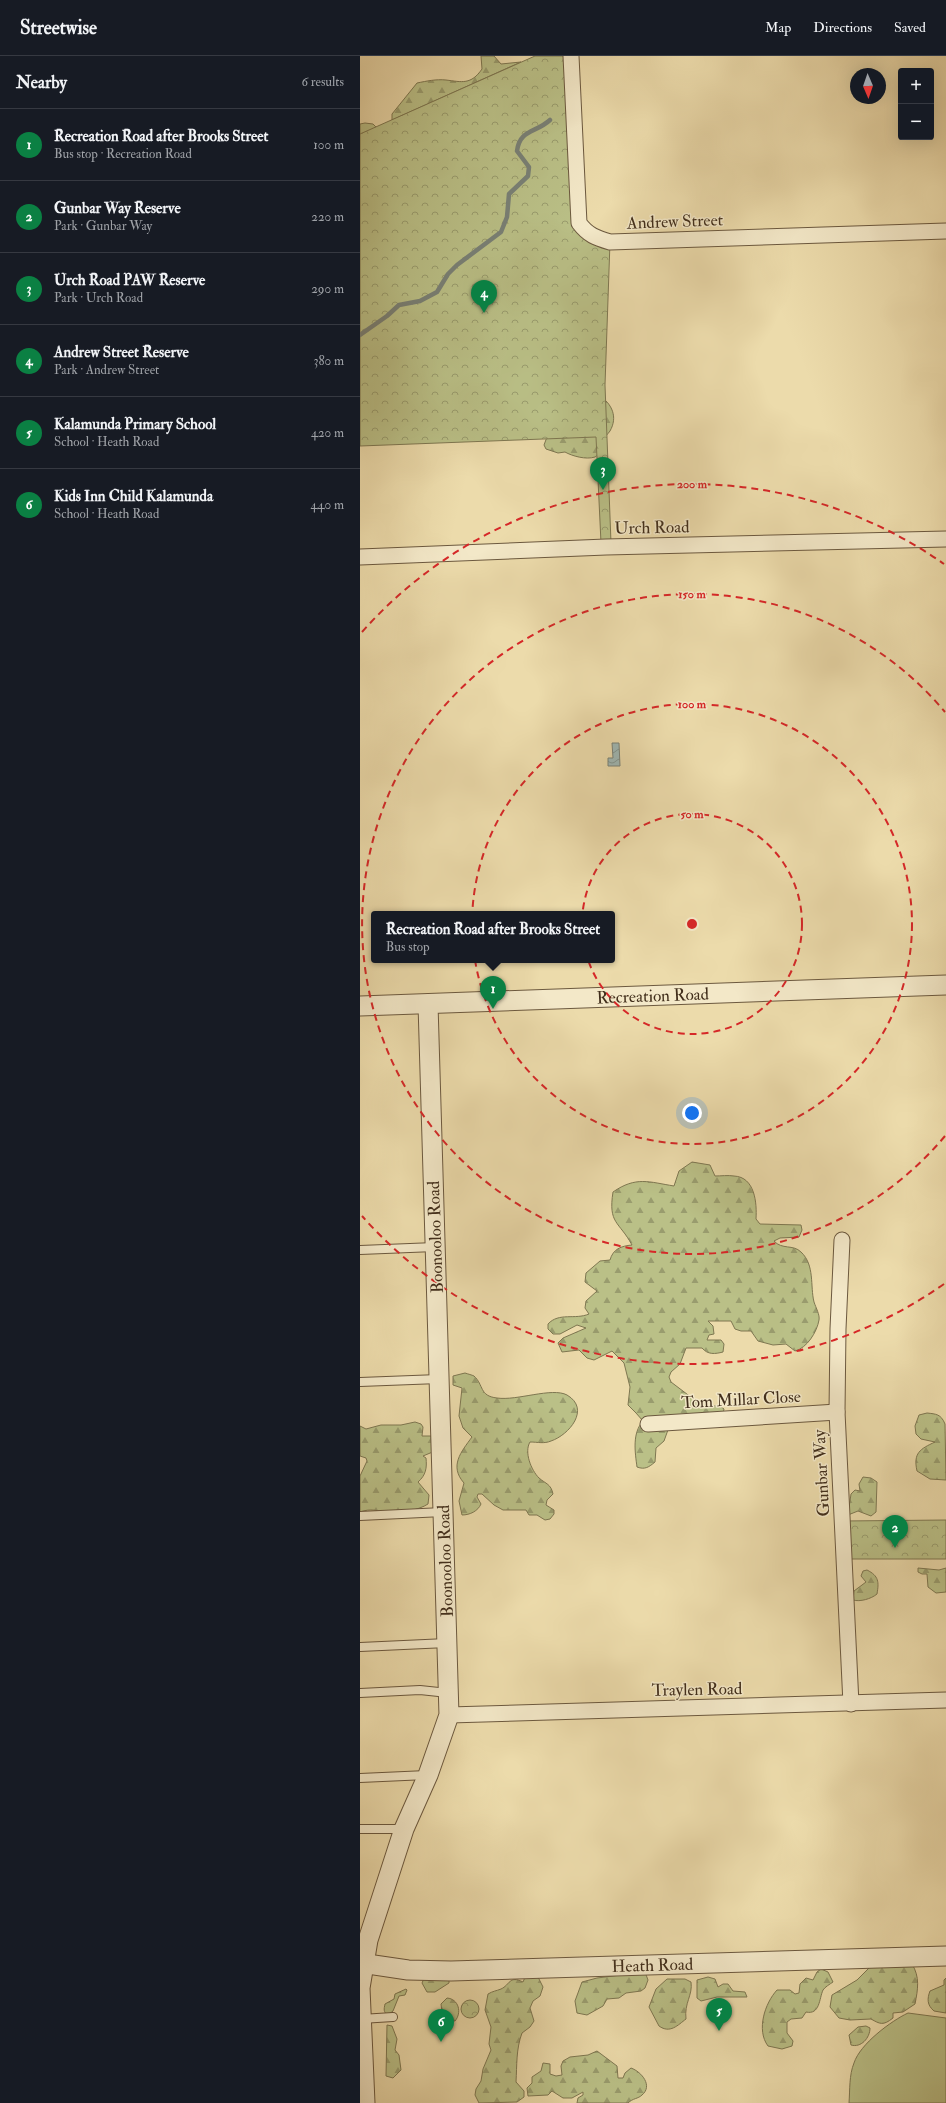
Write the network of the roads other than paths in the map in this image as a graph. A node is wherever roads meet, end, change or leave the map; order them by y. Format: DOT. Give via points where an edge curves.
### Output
graph roads {
  1 [pos="571,56"];
  2 [pos="946,231"];
  3 [pos="946,539"];
  4 [pos="360,557"];
  5 [pos="946,985"];
  6 [pos="428,1004"];
  7 [pos="360,1006"];
  8 [pos="842,1240"];
  9 [pos="436,1247"];
  10 [pos="360,1250"];
  11 [pos="440,1379"];
  12 [pos="360,1382"];
  13 [pos="837,1412"];
  14 [pos="648,1424"];
  15 [pos="443,1512"];
  16 [pos="360,1516"];
  17 [pos="447,1643"];
  18 [pos="360,1647"];
  19 [pos="360,1693"];
  20 [pos="448,1693"];
  21 [pos="946,1700"];
  22 [pos="851,1704"];
  23 [pos="449,1714"];
  24 [pos="428,1775"];
  25 [pos="360,1778"];
  26 [pos="360,1829"];
  27 [pos="404,1829"];
  28 [pos="946,1956"];
  29 [pos="362,1963"];
  30 [pos="393,2017"];
  31 [pos="360,2019"];
  32 [pos="362,2079"];
  33 [pos="365,2103"];
  1 -- 2 [label="street, Andrew Street" via="579,223 595,238 610,242"];
  3 -- 4 [label="street, Urch Road"];
  5 -- 6 [label="street, Recreation Road"];
  6 -- 7 [label="street, Recreation Road"];
  6 -- 9 [label="street, Boonooloo Road"];
  8 -- 13 [label="street, Gunbar Way"];
  9 -- 10 [label="lane"];
  9 -- 11 [label="street, Boonooloo Road"];
  11 -- 12 [label="lane"];
  11 -- 15 [label="street, Boonooloo Road"];
  13 -- 14 [label="street, Tom Millar Close"];
  13 -- 22 [label="street, Gunbar Way"];
  15 -- 16 [label="lane"];
  15 -- 17 [label="street, Boonooloo Road"];
  17 -- 18 [label="lane"];
  17 -- 20 [label="street, Boonooloo Road"];
  19 -- 20 [label="lane" via="420,1690"];
  20 -- 23 [label="street, Boonooloo Road"];
  21 -- 22 [label="street, Traylen Road"];
  22 -- 23 [label="street, Traylen Road"];
  23 -- 24 [label="street, Boonooloo Road"];
  24 -- 25 [label="lane"];
  24 -- 27 [label="street, Boonooloo Road"];
  26 -- 27 [label="lane"];
  27 -- 29 [label="street, Boonooloo Road"];
  28 -- 29 [label="street, Heath Road" via="451,1971 408,1970"];
  29 -- 31 [label="street, Boonooloo Road"];
  30 -- 31 [label="lane"];
  31 -- 32 [label="street, Boonooloo Road"];
  32 -- 33 [label="street, Boonooloo Road"];
}
